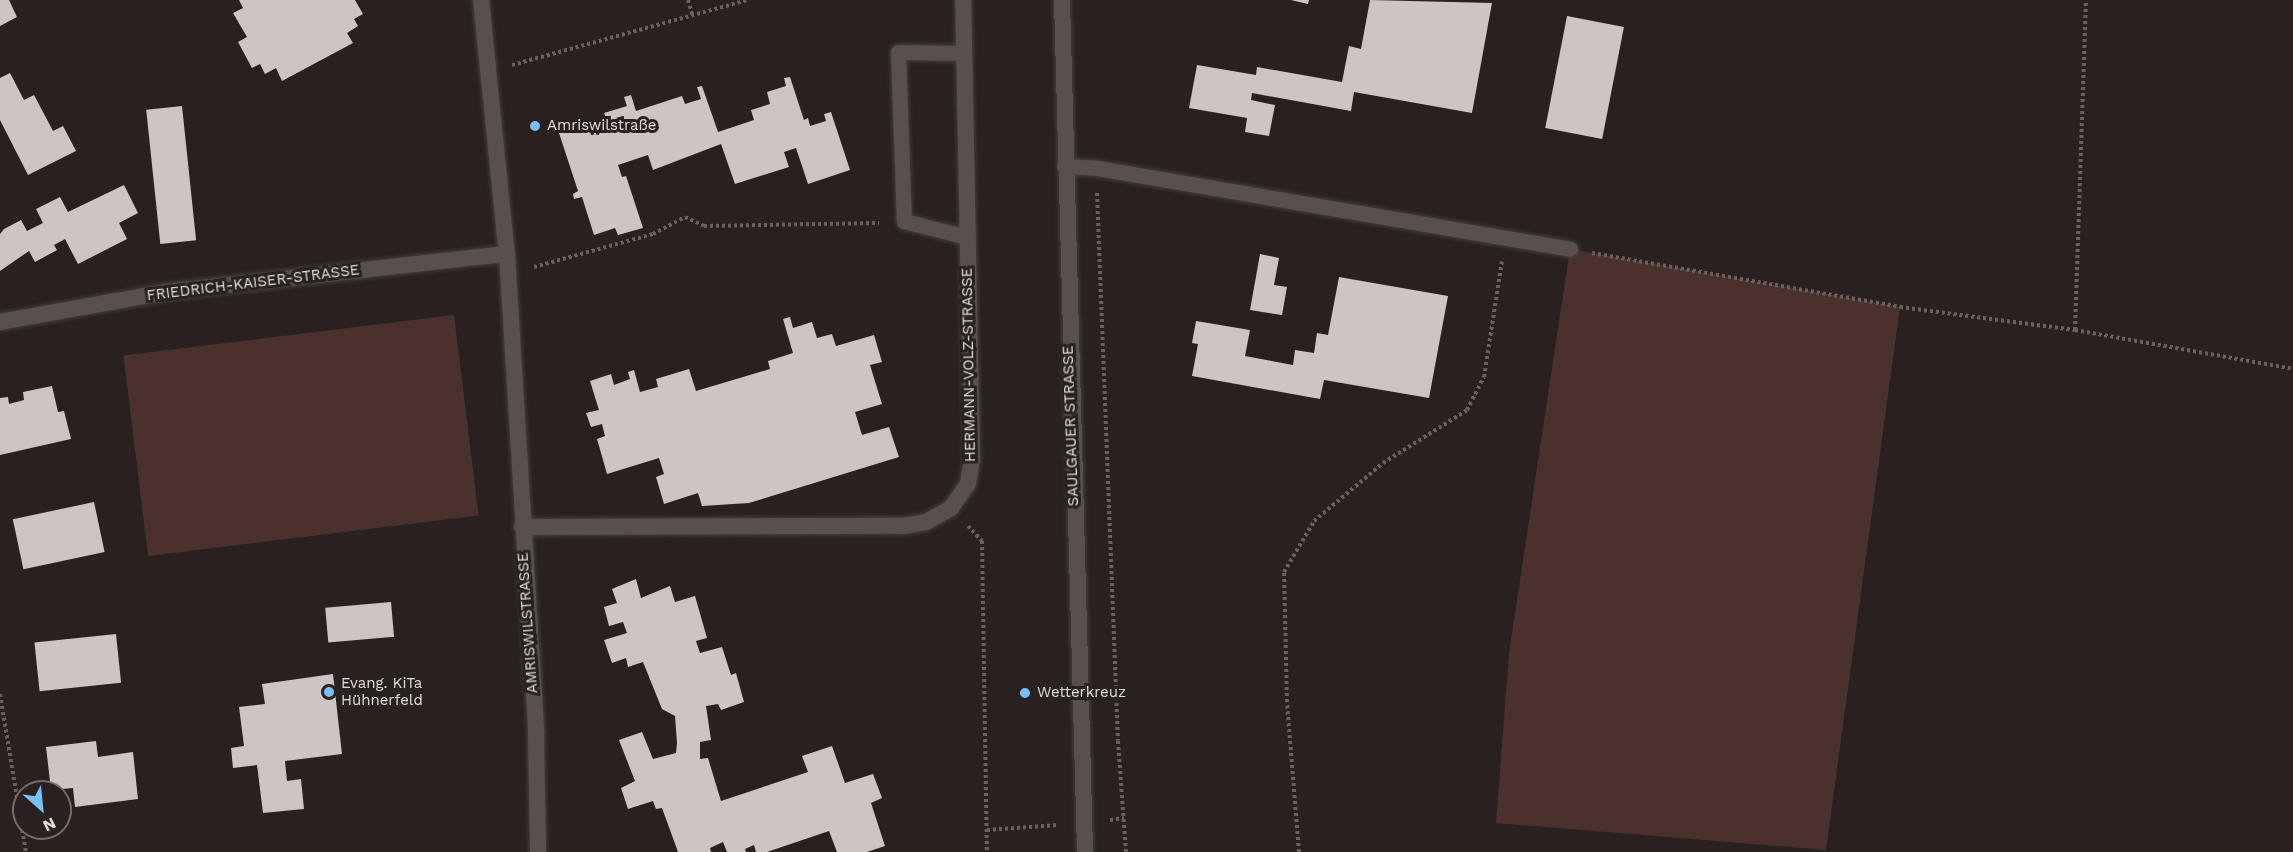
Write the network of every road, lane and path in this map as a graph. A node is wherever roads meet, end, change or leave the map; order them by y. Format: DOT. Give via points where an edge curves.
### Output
graph roads {
  1 [pos="481,0"];
  2 [pos="688,0"];
  3 [pos="748,0"];
  4 [pos="963,0"];
  5 [pos="1062,0"];
  6 [pos="2086,0"];
  7 [pos="693,17"];
  8 [pos="964,53"];
  9 [pos="489,71"];
  10 [pos="1064,166"];
  11 [pos="1096,168"];
  12 [pos="904,221"];
  13 [pos="968,237"];
  14 [pos="1505,237"];
  15 [pos="1570,249"];
  16 [pos="507,254"];
  17 [pos="509,274"];
  18 [pos="0,322"];
  19 [pos="2075,330"];
  20 [pos="2293,369"];
  21 [pos="951,508"];
  22 [pos="522,527"];
  23 [pos="0,694"];
  24 [pos="26,852"];
  25 [pos="538,852"];
  26 [pos="987,852"];
  27 [pos="1085,852"];
  28 [pos="1126,852"];
  29 [pos="1299,852"];
  1 -- 9 [label="street, AMRISWILSTRASSE"];
  2 -- 7 [label="path"];
  3 -- 7 [label="path"];
  4 -- 8 [label="street, HERMANN-VOLZ-STRASSE"];
  5 -- 10 [label="street, SAULGAUER STRASSE"];
  6 -- 19 [label="path"];
  7 -- 9 [label="path"];
  8 -- 12 [label="lane" via="898,52"];
  8 -- 13 [label="street, HERMANN-VOLZ-STRASSE"];
  9 -- 16 [label="street, AMRISWILSTRASSE"];
  10 -- 11 [label="lane"];
  10 -- 27 [label="street, SAULGAUER STRASSE"];
  11 -- 14 [label="lane"];
  11 -- 28 [label="path" via="1118,741"];
  12 -- 13 [label="lane"];
  12 -- 17 [label="path" via="704,226 685,217 653,234"];
  13 -- 21 [label="street, HERMANN-VOLZ-STRASSE" via="972,458 968,484"];
  14 -- 15 [label="lane"];
  14 -- 29 [label="path" via="1484,377 1467,410 1383,462 1314,521 1284,572 1287,702"];
  15 -- 19 [label="path" via="1900,307"];
  16 -- 17 [label="street, AMRISWILSTRASSE"];
  16 -- 18 [label="street, FRIEDRICH-KAISER-STRASSE" via="166,292"];
  17 -- 22 [label="street, AMRISWILSTRASSE"];
  19 -- 20 [label="path"];
  21 -- 22 [label="street, HERMANN-VOLZ-STRASSE" via="926,522 903,526"];
  21 -- 26 [label="path" via="982,541"];
  22 -- 25 [label="street, AMRISWILSTRASSE" via="536,734"];
  23 -- 24 [label="path"];
}
